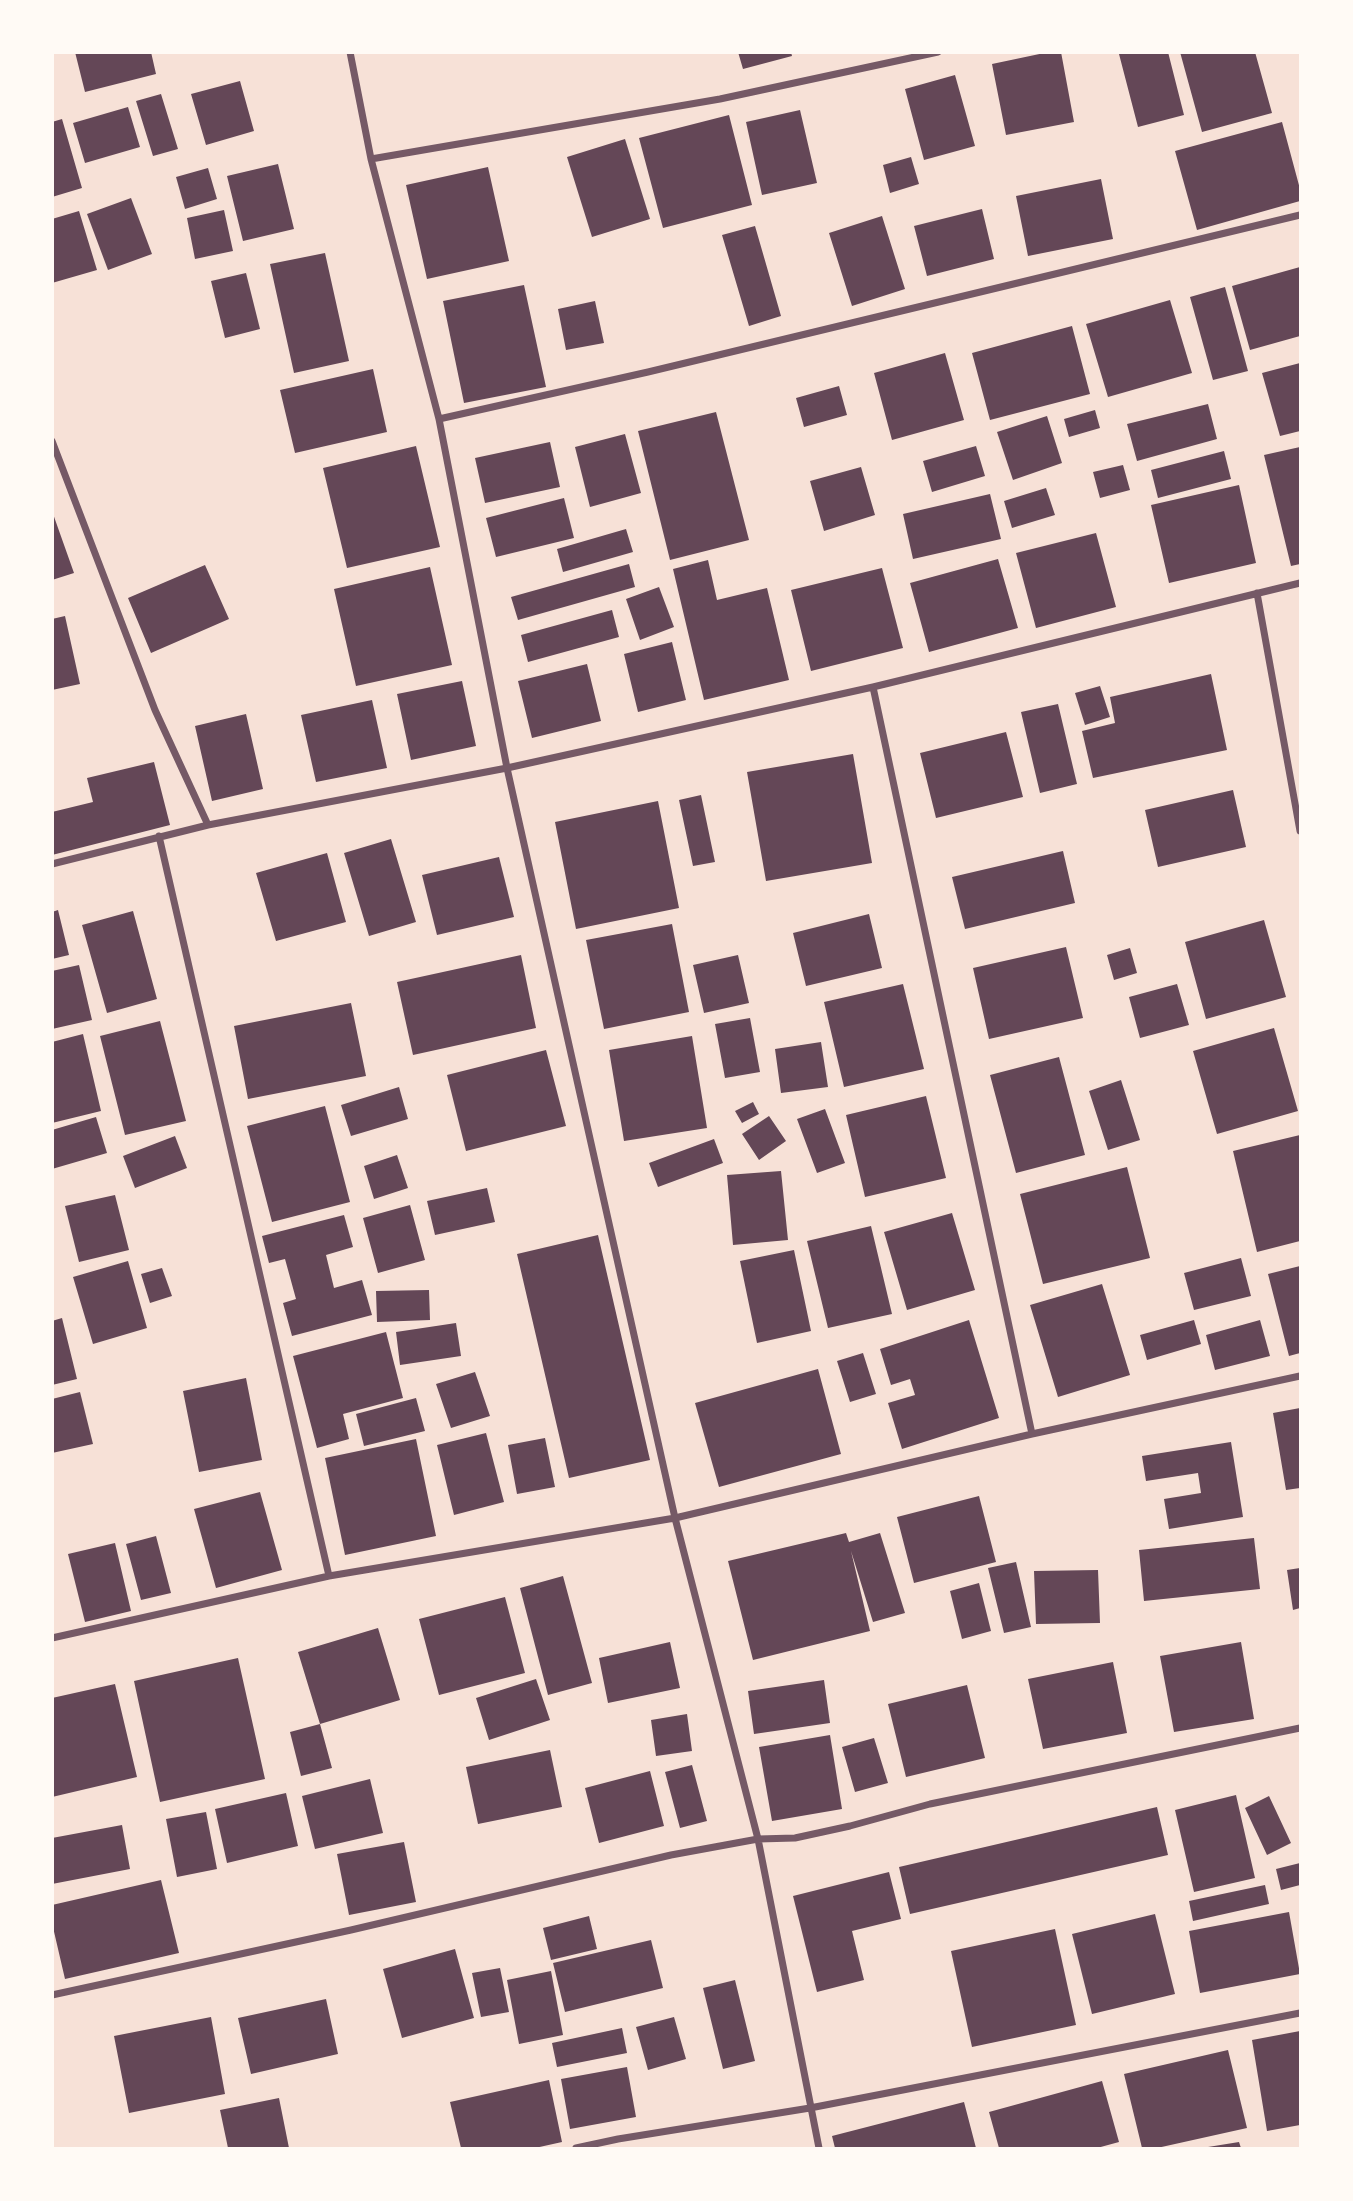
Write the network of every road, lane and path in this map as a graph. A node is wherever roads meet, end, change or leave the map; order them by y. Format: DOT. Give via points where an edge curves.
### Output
graph roads {
  1 [pos="349,52"];
  2 [pos="938,52"];
  3 [pos="372,159"];
  4 [pos="1300,215"];
  5 [pos="439,419"];
  6 [pos="52,441"];
  7 [pos="1300,583"];
  8 [pos="1257,593"];
  9 [pos="873,687"];
  10 [pos="507,768"];
  11 [pos="208,825"];
  12 [pos="1300,831"];
  13 [pos="159,836"];
  14 [pos="52,863"];
  15 [pos="1300,1376"];
  16 [pos="1032,1434"];
  17 [pos="675,1518"];
  18 [pos="329,1576"];
  19 [pos="52,1638"];
  20 [pos="1300,1728"];
  21 [pos="758,1839"];
  22 [pos="52,1995"];
  23 [pos="1300,2013"];
  24 [pos="810,2108"];
  25 [pos="576,2148"];
  26 [pos="819,2148"];
  1 -- 3 [label="street"];
  2 -- 3 [label="street" via="720,99"];
  3 -- 5 [label="street"];
  4 -- 5 [label="street"];
  5 -- 10 [label="street"];
  6 -- 11 [label="street" via="155,710"];
  7 -- 8 [label="street"];
  8 -- 9 [label="street"];
  8 -- 12 [label="street"];
  9 -- 10 [label="street"];
  9 -- 16 [label="street"];
  10 -- 11 [label="street"];
  10 -- 17 [label="street"];
  11 -- 13 [label="street"];
  13 -- 14 [label="street"];
  13 -- 18 [label="street"];
  15 -- 16 [label="street"];
  16 -- 17 [label="street"];
  17 -- 18 [label="street"];
  17 -- 21 [label="street"];
  18 -- 19 [label="street"];
  20 -- 21 [label="street" via="930,1804 795,1838"];
  21 -- 22 [label="street"];
  21 -- 24 [label="street"];
  23 -- 24 [label="street"];
  24 -- 25 [label="street"];
  24 -- 26 [label="street"];
}
